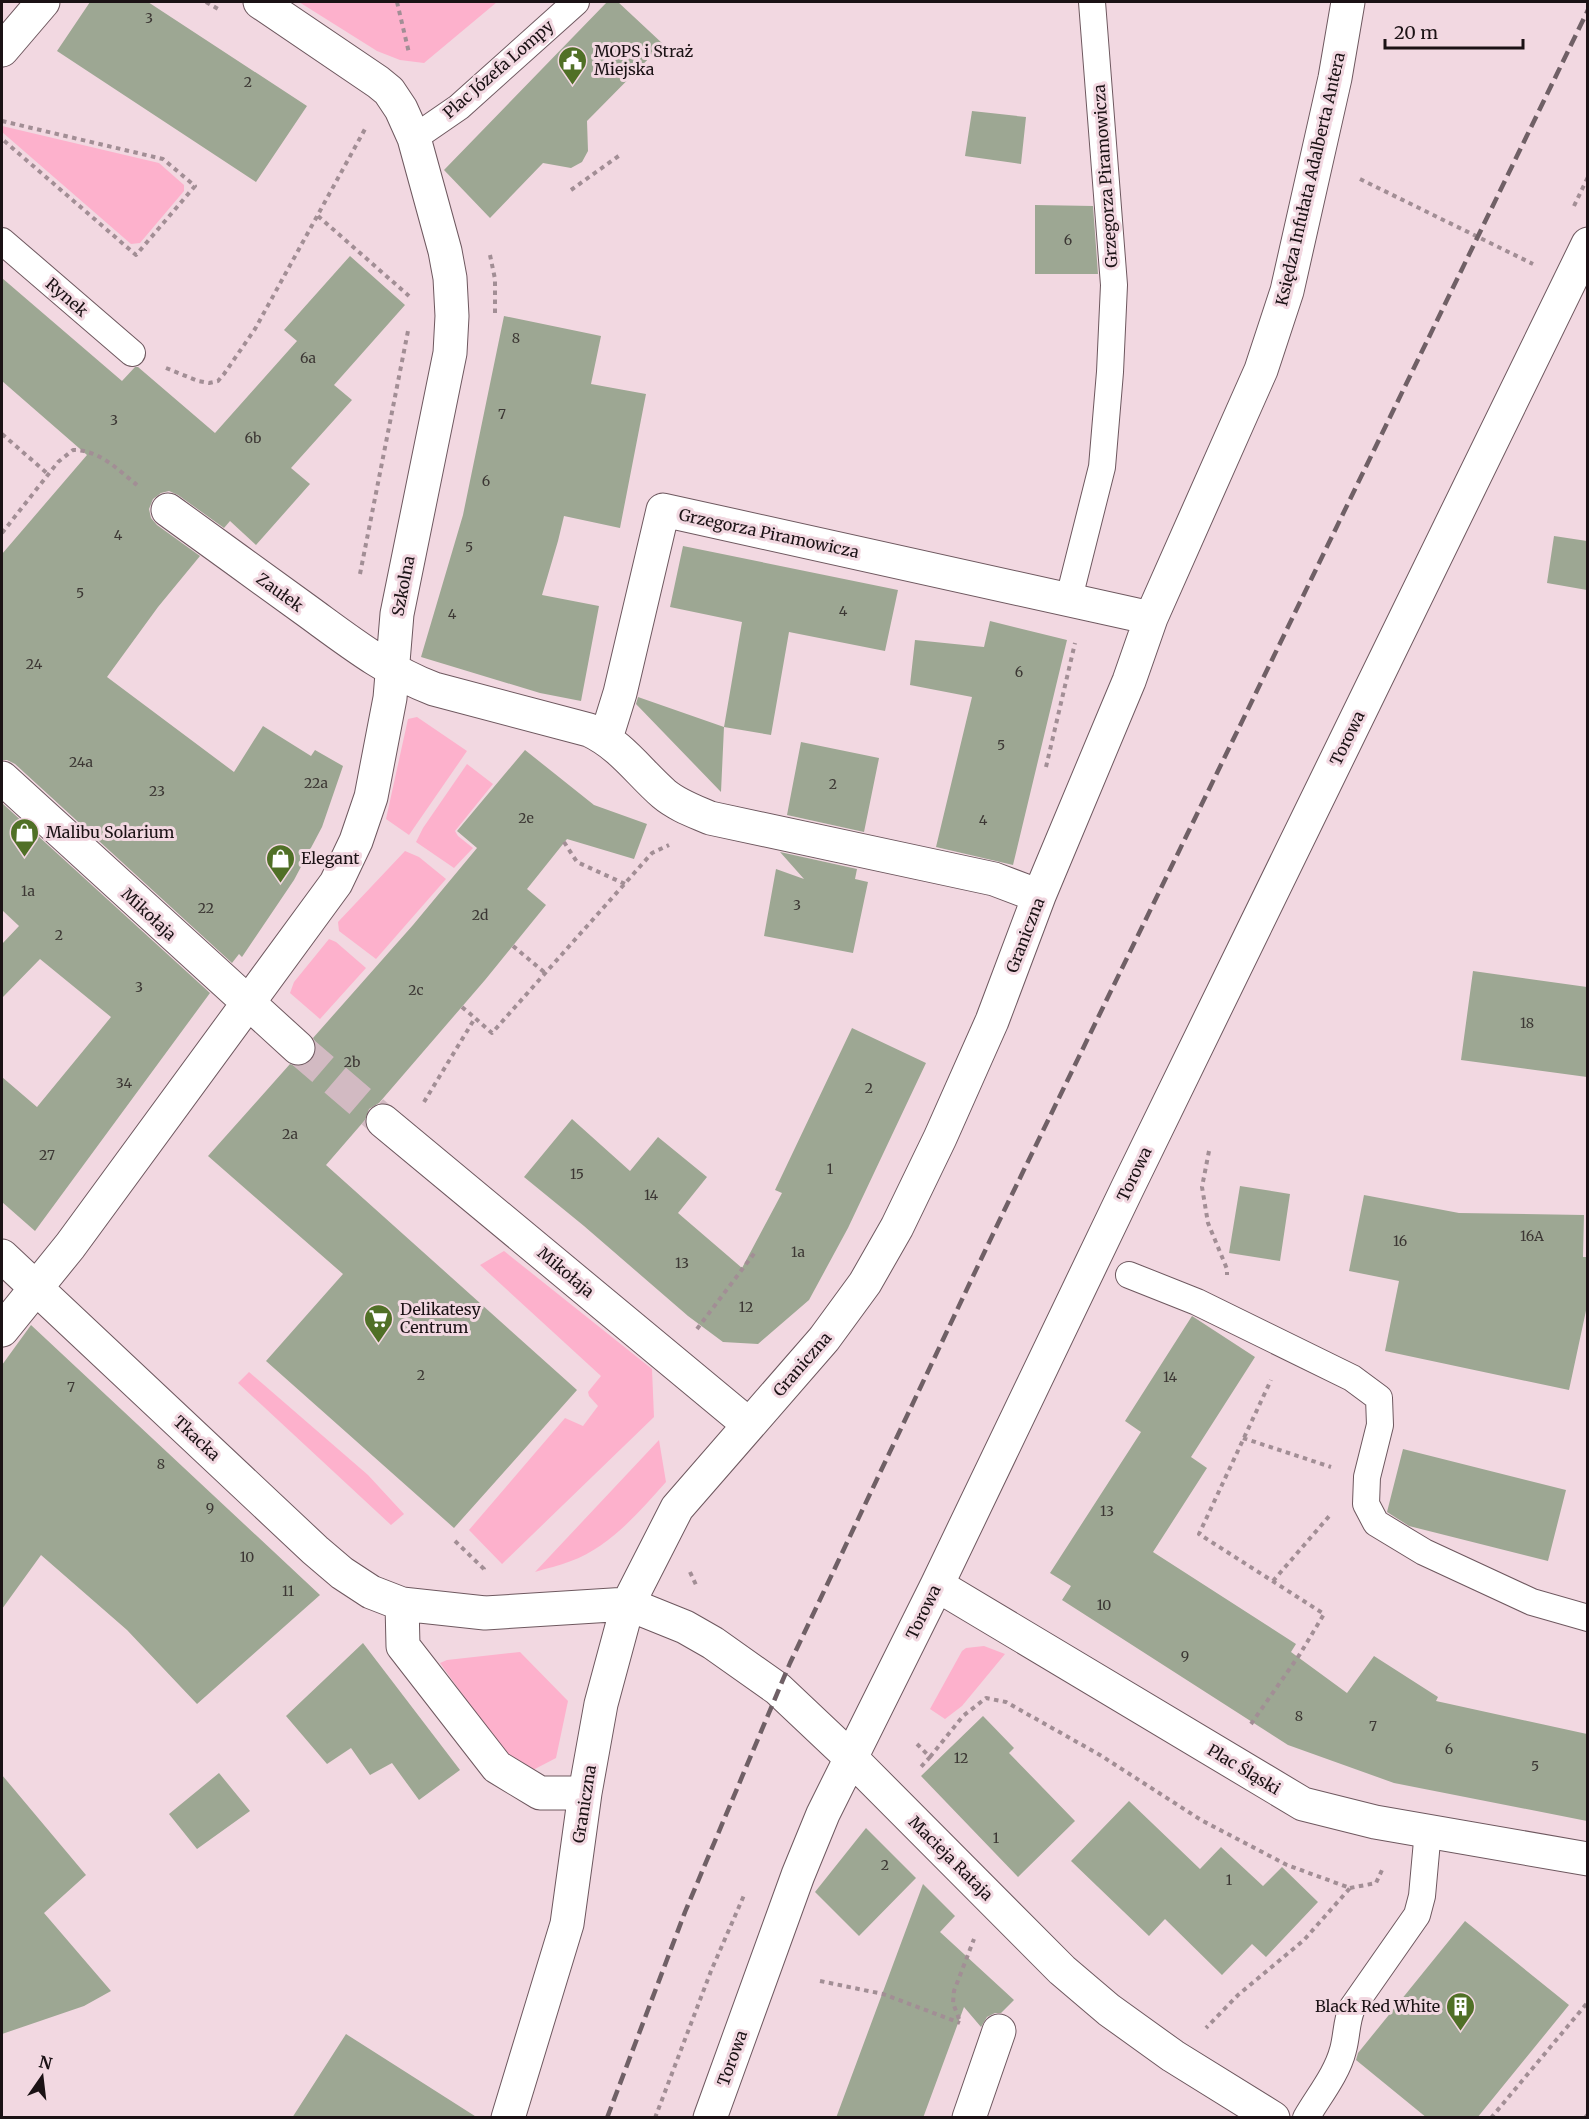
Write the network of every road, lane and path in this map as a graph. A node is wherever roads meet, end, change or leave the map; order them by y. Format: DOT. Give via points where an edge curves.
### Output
graph roads {
  1 [pos="43,2"];
  2 [pos="260,2"];
  3 [pos="576,2"];
  4 [pos="1092,2"];
  5 [pos="1348,2"];
  6 [pos="5,36"];
  7 [pos="389,91"];
  8 [pos="2,121"];
  9 [pos="414,138"];
  10 [pos="2,140"];
  11 [pos="620,154"];
  12 [pos="1360,179"];
  13 [pos="571,190"];
  14 [pos="318,216"];
  15 [pos="2,241"];
  16 [pos="1587,244"];
  17 [pos="1543,269"];
  18 [pos="414,292"];
  19 [pos="409,326"];
  20 [pos="132,353"];
  21 [pos="2,434"];
  22 [pos="48,474"];
  23 [pos="168,510"];
  24 [pos="2,533"];
  25 [pos="360,579"];
  26 [pos="1069,598"];
  27 [pos="1151,618"];
  28 [pos="1076,640"];
  29 [pos="394,671"];
  30 [pos="606,738"];
  31 [pos="2,778"];
  32 [pos="1044,778"];
  33 [pos="564,842"];
  34 [pos="652,853"];
  35 [pos="625,884"];
  36 [pos="1039,896"];
  37 [pos="513,945"];
  38 [pos="544,972"];
  39 [pos="247,1004"];
  40 [pos="462,1007"];
  41 [pos="475,1018"];
  42 [pos="298,1048"];
  43 [pos="422,1105"];
  44 [pos="383,1121"];
  45 [pos="1209,1152"];
  46 [pos="756,1251"];
  47 [pos="2,1256"];
  48 [pos="1129,1275"];
  49 [pos="36,1287"];
  50 [pos="1223,1316"];
  51 [pos="2,1330"];
  52 [pos="694,1334"];
  53 [pos="1286,1347"];
  54 [pos="748,1424"];
  55 [pos="1243,1438"];
  56 [pos="1367,1477"];
  57 [pos="1366,1504"];
  58 [pos="454,1541"];
  59 [pos="687,1564"];
  60 [pos="484,1569"];
  61 [pos="1273,1581"];
  62 [pos="937,1585"];
  63 [pos="701,1591"];
  64 [pos="402,1604"];
  65 [pos="628,1604"];
  66 [pos="1587,1618"];
  67 [pos="1250,1726"];
  68 [pos="850,1756"];
  69 [pos="930,1757"];
  70 [pos="585,1793"];
  71 [pos="1428,1830"];
  72 [pos="1587,1859"];
  73 [pos="1382,1870"];
  74 [pos="747,1888"];
  75 [pos="1350,1888"];
  76 [pos="975,1936"];
  77 [pos="820,1981"];
  78 [pos="1587,2002"];
  79 [pos="960,2023"];
  80 [pos="1202,2032"];
  81 [pos="998,2034"];
  82 [pos="1587,2114"];
  83 [pos="508,2118"];
  84 [pos="655,2118"];
  85 [pos="710,2118"];
  86 [pos="969,2118"];
  87 [pos="1273,2118"];
  88 [pos="1306,2118"];
  89 [pos="1491,2118"];
  90 [pos="1585,2118"];
  1 -- 6 [label="street"];
  2 -- 7 [label="street"];
  3 -- 9 [label="lane, Plac Józefa Lompy" via="459,107"];
  4 -- 26 [label="lane, Grzegorza Piramowicza" via="1114,285 1101,467"];
  5 -- 27 [label="street, Księdza Infułata Adalberta Antera" via="1287,291 1258,377"];
  7 -- 9 [label="street"];
  7 -- 14 [label="path"];
  8 -- 10 [label="path" via="163,159 195,186 136,255"];
  9 -- 29 [label="street, Szkolna" via="445,251 452,316 450,354 396,614"];
  11 -- 13 [label="path"];
  12 -- 17 [label="path"];
  14 -- 18 [label="path" via="414,300"];
  14 -- 20 [label="path" via="255,329 218,381 198,381"];
  15 -- 20 [label="lane, Rynek"];
  16 -- 62 [label="street, Torowa"];
  19 -- 25 [label="path"];
  21 -- 22 [label="path"];
  22 -- 23 [label="path" via="73,450 91,452"];
  22 -- 24 [label="path"];
  23 -- 29 [label="street, Zaułek"];
  26 -- 27 [label="street, Grzegorza Piramowicza"];
  26 -- 30 [label="street, Grzegorza Piramowicza" via="663,510"];
  27 -- 36 [label="street, Graniczna" via="1129,681"];
  28 -- 32 [label="path"];
  29 -- 30 [label="street" via="434,688 570,723"];
  29 -- 39 [label="street, Szkolna" via="371,797 356,841 336,883"];
  30 -- 36 [label="street" via="665,795 710,818 970,873"];
  31 -- 39 [label="street, Mikołaja"];
  33 -- 35 [label="path" via="577,862"];
  34 -- 35 [label="path"];
  35 -- 38 [label="path"];
  36 -- 54 [label="street, Graniczna" via="992,1021 897,1227 865,1283 824,1339"];
  37 -- 38 [label="path"];
  38 -- 41 [label="path" via="492,1033"];
  39 -- 42 [label="street, Mikołaja"];
  39 -- 49 [label="street, Szkolna"];
  40 -- 41 [label="path"];
  41 -- 43 [label="path"];
  44 -- 54 [label="street, Mikołaja"];
  45 -- 50 [label="path" via="1202,1187 1208,1223 1227,1269"];
  46 -- 52 [label="path"];
  47 -- 49 [label="street, Tkacka"];
  48 -- 50 [label="lane"];
  49 -- 51 [label="street, Szkolna"];
  49 -- 64 [label="street, Tkacka" via="342,1573 371,1592"];
  50 -- 53 [label="lane"];
  53 -- 55 [label="path"];
  53 -- 56 [label="lane" via="1352,1378 1378,1398 1380,1425"];
  54 -- 65 [label="street, Graniczna" via="677,1508"];
  55 -- 56 [label="path"];
  55 -- 61 [label="path" via="1199,1534"];
  56 -- 57 [label="lane"];
  57 -- 61 [label="path" via="1346,1497"];
  57 -- 66 [label="lane" via="1376,1523 1424,1552 1532,1602"];
  58 -- 60 [label="path"];
  59 -- 63 [label="path"];
  61 -- 67 [label="path" via="1324,1614"];
  62 -- 68 [label="street, Torowa"];
  62 -- 71 [label="street, Plac Śląski" via="1303,1804"];
  64 -- 65 [label="street, Tkacka" via="485,1613"];
  64 -- 70 [label="street" via="403,1646 496,1767 540,1793"];
  65 -- 68 [label="street, Macieja Rataja" via="713,1643 778,1689"];
  65 -- 70 [label="street, Graniczna" via="601,1704"];
  68 -- 85 [label="street, Torowa" via="798,1875"];
  68 -- 87 [label="street, Macieja Rataja" via="1062,1970 1163,2050"];
  69 -- 75 [label="path" via="963,1716 986,1698 1006,1702 1100,1755 1201,1821 1287,1865"];
  70 -- 83 [label="street, Graniczna" via="567,1924"];
  71 -- 72 [label="street, Plac Śląski"];
  71 -- 88 [label="lane" via="1418,1915 1352,2008 1338,2063"];
  73 -- 75 [label="path" via="1376,1883"];
  74 -- 84 [label="path"];
  75 -- 80 [label="path" via="1304,1940 1238,1995"];
  76 -- 79 [label="path" via="954,1991 953,2003"];
  77 -- 79 [label="path" via="884,1994"];
  78 -- 89 [label="path"];
  79 -- 81 [label="path"];
  81 -- 86 [label="street"];
  82 -- 90 [label="path"];
}
